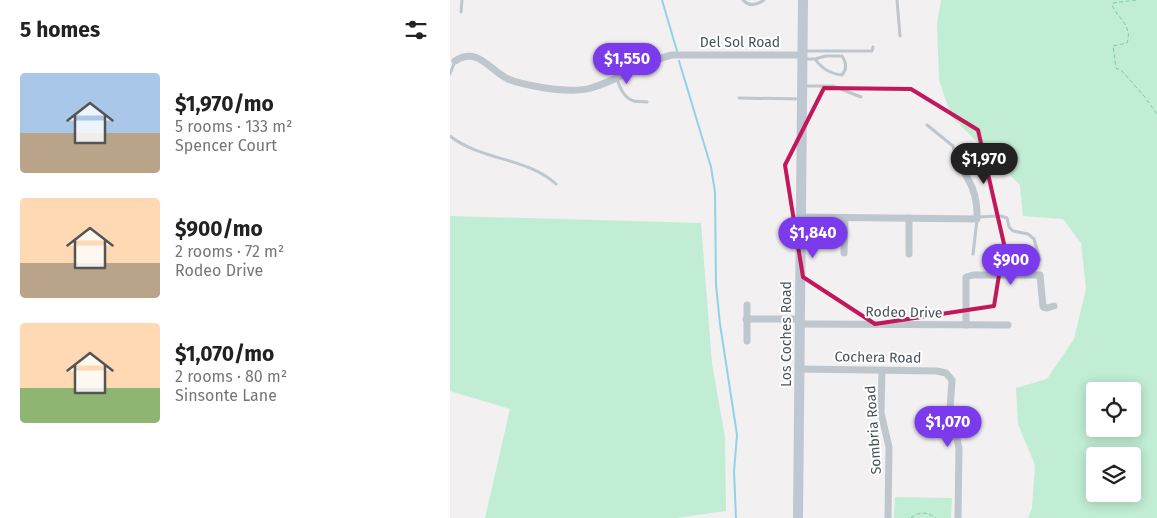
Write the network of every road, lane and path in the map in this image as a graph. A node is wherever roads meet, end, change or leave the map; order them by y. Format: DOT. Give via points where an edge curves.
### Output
graph roads {
  1 [pos="462,0"];
  2 [pos="743,0"];
  3 [pos="764,0"];
  4 [pos="803,0"];
  5 [pos="897,0"];
  6 [pos="1136,0"];
  7 [pos="461,12"];
  8 [pos="900,36"];
  9 [pos="873,47"];
  10 [pos="802,55"];
  11 [pos="815,59"];
  12 [pos="455,61"];
  13 [pos="450,74"];
  14 [pos="616,78"];
  15 [pos="802,86"];
  16 [pos="861,97"];
  17 [pos="739,98"];
  18 [pos="801,99"];
  19 [pos="647,102"];
  20 [pos="1157,114"];
  21 [pos="927,125"];
  22 [pos="450,136"];
  23 [pos="955,154"];
  24 [pos="556,184"];
  25 [pos="800,217"];
  26 [pos="845,218"];
  27 [pos="909,218"];
  28 [pos="977,218"];
  29 [pos="844,253"];
  30 [pos="909,254"];
  31 [pos="973,254"];
  32 [pos="1040,260"];
  33 [pos="747,305"];
  34 [pos="1054,306"];
  35 [pos="746,319"];
  36 [pos="800,321"];
  37 [pos="966,325"];
  38 [pos="1008,325"];
  39 [pos="747,341"];
  40 [pos="800,369"];
  41 [pos="882,370"];
  42 [pos="798,518"];
  43 [pos="888,518"];
  44 [pos="911,518"];
  45 [pos="936,518"];
  46 [pos="958,518"];
  1 -- 7 [label="lane"];
  2 -- 3 [label="lane" via="750,4"];
  4 -- 10 [label="main road, Los Coches Road"];
  5 -- 8 [label="lane"];
  6 -- 20 [label="path" via="1117,1 1112,5 1129,32 1127,43 1113,46 1116,68"];
  9 -- 10 [label="lane" via="872,52"];
  10 -- 11 [label="lane"];
  10 -- 14 [label="street, Del Sol Road" via="672,55 653,60"];
  10 -- 15 [label="main road, Los Coches Road"];
  11 -- 11 [label="lane" via="830,73 842,75 845,70 842,56"];
  12 -- 13 [label="lane"];
  12 -- 14 [label="street, Del Sol Road" via="463,57 478,57 510,80 547,88 585,89"];
  14 -- 19 [label="lane" via="628,98"];
  15 -- 16 [label="lane" via="833,86"];
  15 -- 18 [label="main road, Los Coches Road"];
  17 -- 18 [label="lane"];
  18 -- 25 [label="main road, Los Coches Road"];
  21 -- 23 [label="lane" via="952,146"];
  22 -- 24 [label="lane" via="471,149 532,168"];
  23 -- 28 [label="street" via="975,192"];
  25 -- 26 [label="street"];
  25 -- 36 [label="main road, Los Coches Road"];
  26 -- 27 [label="street"];
  26 -- 29 [label="street"];
  27 -- 28 [label="street"];
  27 -- 30 [label="street"];
  28 -- 31 [label="lane"];
  28 -- 32 [label="lane" via="1007,218 1013,231 1028,234 1034,239"];
  33 -- 35 [label="street"];
  34 -- 37 [label="street" via="1043,307 1040,276 973,275 966,277"];
  35 -- 36 [label="street, Rodeo Drive"];
  35 -- 39 [label="street"];
  36 -- 37 [label="street, Rodeo Drive"];
  36 -- 40 [label="main road, Los Coches Road"];
  37 -- 38 [label="street, Rodeo Drive"];
  40 -- 41 [label="street, Cochera Road"];
  40 -- 42 [label="main road, Los Coches Road"];
  41 -- 43 [label="street, Sombria Road" via="882,413 889,447"];
  41 -- 46 [label="street, Cochera Road" via="939,371 952,380 950,409 959,448"];
  44 -- 45 [label="path" via="922,512"];
}
